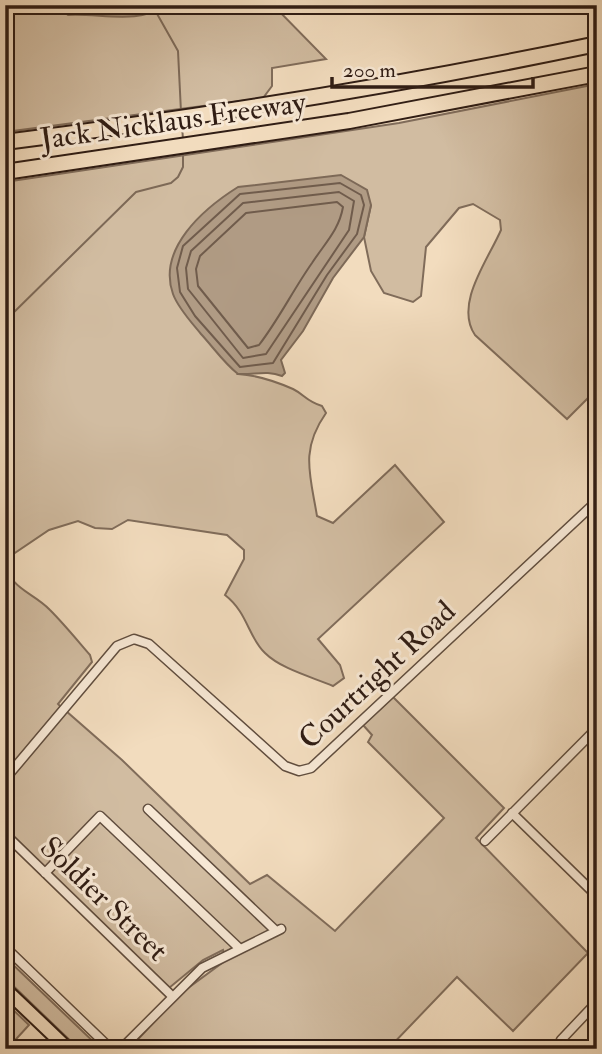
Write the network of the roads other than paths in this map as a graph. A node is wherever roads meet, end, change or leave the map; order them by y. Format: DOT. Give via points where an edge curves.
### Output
graph roads {
  1 [pos="597,34"];
  2 [pos="597,44"];
  3 [pos="471,70"];
  4 [pos="597,74"];
  5 [pos="5,142"];
  6 [pos="5,172"];
  7 [pos="597,501"];
  8 [pos="597,728"];
  9 [pos="5,779"];
  10 [pos="148,809"];
  11 [pos="512,813"];
  12 [pos="5,834"];
  13 [pos="485,841"];
  14 [pos="45,873"];
  15 [pos="597,896"];
  16 [pos="5,947"];
  17 [pos="239,948"];
  18 [pos="5,989"];
  19 [pos="172,996"];
  20 [pos="597,1002"];
  21 [pos="68,1049"];
  22 [pos="111,1049"];
  23 [pos="121,1049"];
  24 [pos="558,1049"];
  1 -- 3 [label="highway"];
  2 -- 3 [label="highway, Jack Nicklaus Freeway"];
  3 -- 5 [label="highway, Jack Nicklaus Freeway"];
  4 -- 6 [label="highway, Jack Nicklaus Freeway" via="194,146"];
  7 -- 9 [label="street, Courtright Road" via="311,768 299,771 285,766 149,644 128,639 117,646"];
  8 -- 11 [label="street"];
  10 -- 17 [label="street" via="279,930"];
  11 -- 13 [label="street"];
  11 -- 15 [label="street"];
  12 -- 14 [label="street, Soldier Street"];
  14 -- 17 [label="street" via="100,816"];
  14 -- 19 [label="street, Soldier Street"];
  16 -- 22 [label="street"];
  17 -- 19 [label="street" via="202,968"];
  18 -- 21 [label="main road"];
  19 -- 23 [label="street"];
  20 -- 24 [label="street"];
}
